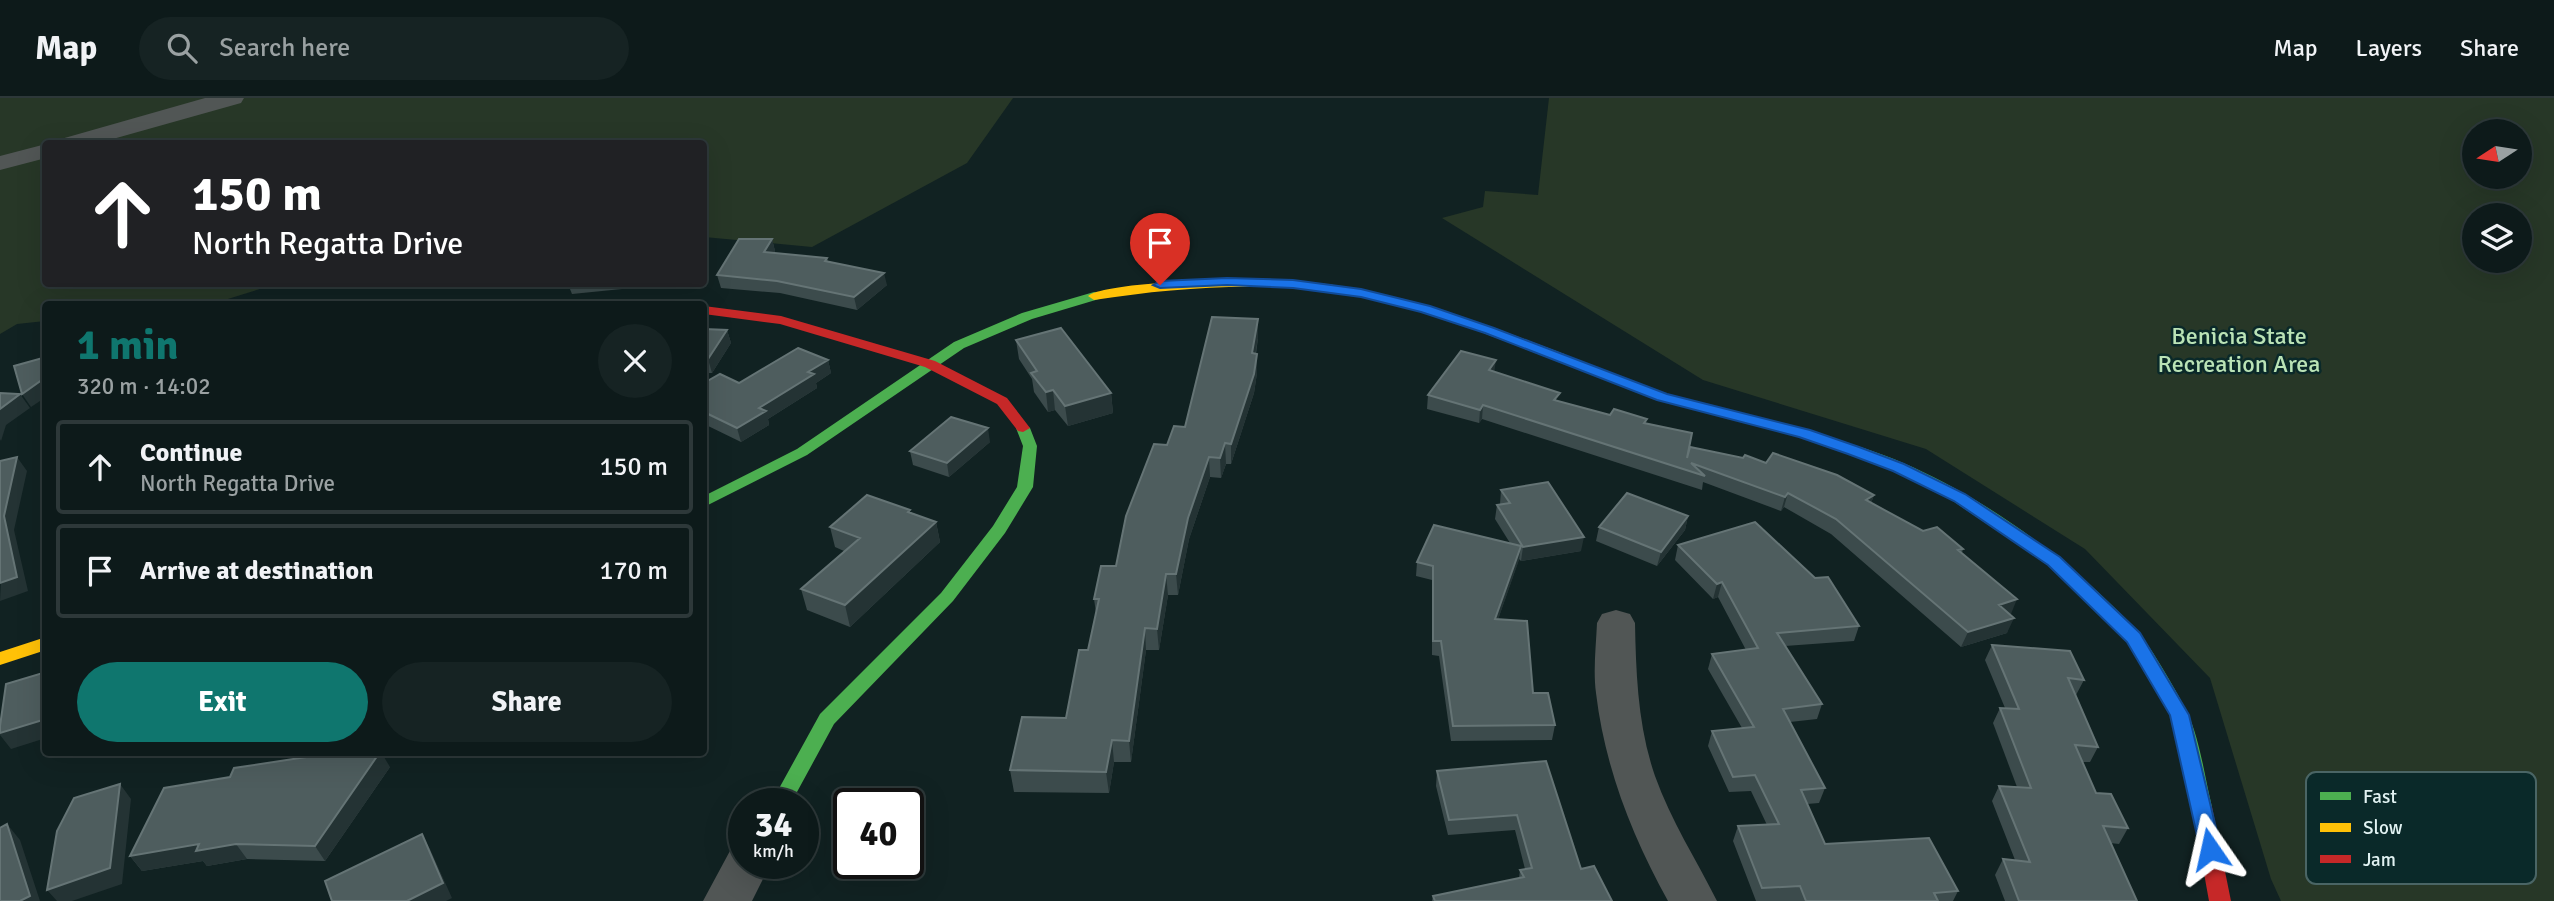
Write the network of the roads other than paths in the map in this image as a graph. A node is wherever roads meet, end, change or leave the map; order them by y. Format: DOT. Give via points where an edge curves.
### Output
graph roads {
  1 [pos="233,98"];
  2 [pos="82,140"];
  3 [pos="42,152"];
  4 [pos="0,163"];
  5 [pos="707,310"];
  6 [pos="930,364"];
  7 [pos="707,500"];
  8 [pos="1616,623"];
  9 [pos="42,644"];
  10 [pos="0,659"];
  11 [pos="789,788"];
  12 [pos="739,879"];
  13 [pos="727,901"];
  14 [pos="1693,901"];
  15 [pos="2220,901"];
  1 -- 2 [label="street"];
  3 -- 4 [label="street"];
  5 -- 6 [label="street" via="781,320"];
  6 -- 7 [label="street" via="802,452"];
  6 -- 11 [label="street" via="1002,401 1021,422 1030,446 1026,487 947,597 827,719"];
  6 -- 15 [label="street" via="959,345 1027,316 1091,296 1160,285 1293,284 1361,293 1425,309 1662,397 1805,433 1899,467 1959,498 2054,561 2134,638 2179,715"];
  8 -- 14 [label="street" via="1616,691 1633,775 1668,858"];
  9 -- 10 [label="street"];
  12 -- 13 [label="street"];
}
